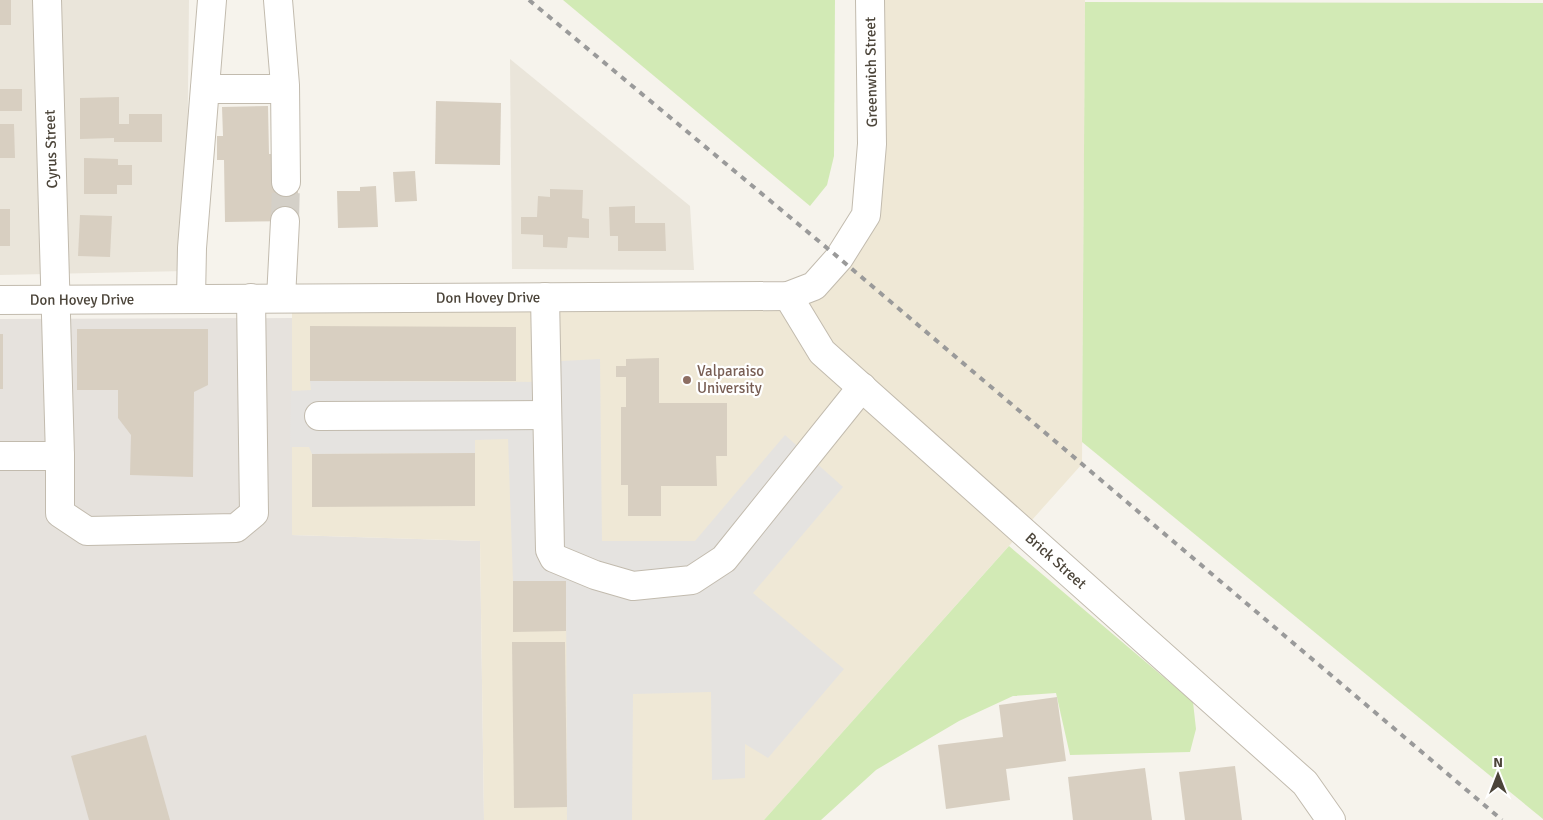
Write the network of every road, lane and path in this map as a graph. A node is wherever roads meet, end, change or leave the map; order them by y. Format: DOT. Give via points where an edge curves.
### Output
graph roads {
  1 [pos="47,0"];
  2 [pos="212,0"];
  3 [pos="278,0"];
  4 [pos="870,0"];
  5 [pos="205,89"];
  6 [pos="285,89"];
  7 [pos="872,144"];
  8 [pos="286,182"];
  9 [pos="285,221"];
  10 [pos="788,296"];
  11 [pos="545,297"];
  12 [pos="191,298"];
  13 [pos="250,298"];
  14 [pos="281,298"];
  15 [pos="55,299"];
  16 [pos="0,300"];
  17 [pos="862,387"];
  18 [pos="548,415"];
  19 [pos="319,416"];
  20 [pos="0,456"];
  21 [pos="60,456"];
  22 [pos="1330,820"];
  1 -- 15 [label="street, Cyrus Street"];
  2 -- 5 [label="street"];
  3 -- 6 [label="street"];
  4 -- 7 [label="street, Greenwich Street"];
  5 -- 6 [label="street"];
  5 -- 12 [label="street"];
  6 -- 8 [label="street"];
  7 -- 10 [label="street, Don Hovey Drive" via="866,215 839,258 814,286"];
  9 -- 14 [label="street"];
  10 -- 11 [label="street, Don Hovey Drive"];
  10 -- 17 [label="street, Brick Street" via="822,352"];
  11 -- 14 [label="street, Don Hovey Drive"];
  11 -- 18 [label="street"];
  12 -- 13 [label="street, Don Hovey Drive"];
  12 -- 15 [label="street, Don Hovey Drive"];
  13 -- 14 [label="street, Don Hovey Drive"];
  13 -- 21 [label="street, Cyrus Street" via="254,513 236,528 87,531 60,513"];
  15 -- 16 [label="street, Don Hovey Drive"];
  15 -- 21 [label="street, Cyrus Street"];
  17 -- 18 [label="street" via="724,559 692,580 633,586 595,576 554,558 550,550"];
  17 -- 22 [label="street, Brick Street" via="1305,783"];
  18 -- 19 [label="street"];
  20 -- 21 [label="street"];
}
